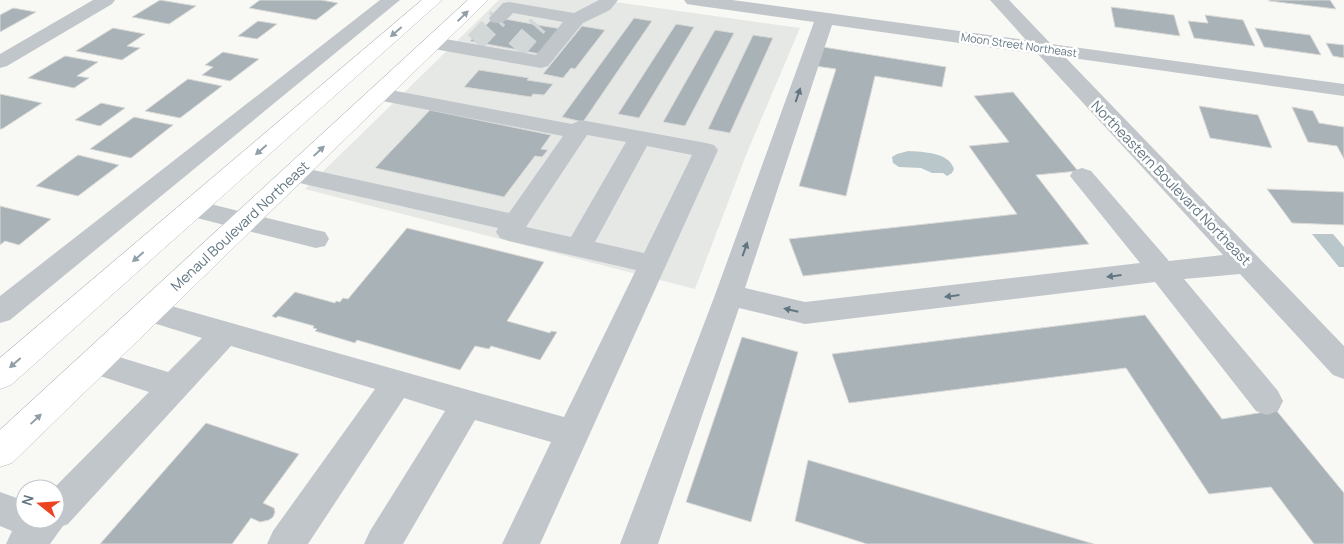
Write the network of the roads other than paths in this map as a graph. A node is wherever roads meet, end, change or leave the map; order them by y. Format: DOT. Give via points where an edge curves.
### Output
graph roads {
  1 [pos="106,0"];
  2 [pos="391,0"];
  3 [pos="433,0"];
  4 [pos="480,0"];
  5 [pos="609,0"];
  6 [pos="693,0"];
  7 [pos="999,0"];
  8 [pos="529,14"];
  9 [pos="825,18"];
  10 [pos="576,19"];
  11 [pos="434,43"];
  12 [pos="1043,48"];
  13 [pos="0,62"];
  14 [pos="1344,90"];
  15 [pos="380,94"];
  16 [pos="578,132"];
  17 [pos="640,138"];
  18 [pos="295,174"];
  19 [pos="1082,176"];
  20 [pos="156,188"];
  21 [pos="198,205"];
  22 [pos="244,222"];
  23 [pos="515,223"];
  24 [pos="316,239"];
  25 [pos="578,248"];
  26 [pos="1246,262"];
  27 [pos="651,264"];
  28 [pos="1162,271"];
  29 [pos="729,295"];
  30 [pos="150,311"];
  31 [pos="0,312"];
  32 [pos="225,333"];
  33 [pos="96,362"];
  34 [pos="1344,366"];
  35 [pos="0,376"];
  36 [pos="397,383"];
  37 [pos="174,387"];
  38 [pos="1267,401"];
  39 [pos="467,404"];
  40 [pos="572,434"];
  41 [pos="0,452"];
  42 [pos="65,495"];
  43 [pos="0,509"];
  44 [pos="15,515"];
  45 [pos="642,543"];
  46 [pos="286,544"];
  47 [pos="384,544"];
  48 [pos="520,544"];
  1 -- 13 [label="street"];
  2 -- 20 [label="street"];
  3 -- 21 [label="main road, one-way"];
  11 -- 4 [label="main road, Menaul Boulevard Northeast, one-way"];
  5 -- 10 [label="street" via="604,6"];
  6 -- 9 [label="street, Moon Street Northeast"];
  7 -- 12 [label="street, Northeastern Boulevard Northeast"];
  8 -- 10 [label="street"];
  9 -- 12 [label="street, Moon Street Northeast"];
  29 -- 9 [label="street, one-way"];
  10 -- 11 [label="street" via="541,62 480,47"];
  11 -- 15 [label="main road, Menaul Boulevard Northeast"];
  12 -- 14 [label="street, Moon Street Northeast"];
  12 -- 26 [label="street, Northeastern Boulevard Northeast"];
  15 -- 16 [label="street"];
  18 -- 15 [label="main road, Menaul Boulevard Northeast, one-way"];
  16 -- 17 [label="street" via="581,127"];
  16 -- 23 [label="street"];
  17 -- 25 [label="street"];
  17 -- 27 [label="street" via="706,150"];
  18 -- 22 [label="main road, Menaul Boulevard Northeast"];
  18 -- 23 [label="street"];
  19 -- 28 [label="street"];
  20 -- 21 [label="street"];
  20 -- 31 [label="street"];
  21 -- 22 [label="street"];
  21 -- 35 [label="main road, one-way"];
  22 -- 24 [label="street"];
  22 -- 30 [label="main road, Menaul Boulevard Northeast"];
  23 -- 25 [label="street" via="509,232"];
  25 -- 27 [label="street"];
  26 -- 28 [label="street"];
  26 -- 34 [label="street, Northeastern Boulevard Northeast"];
  27 -- 40 [label="street"];
  28 -- 29 [label="street, one-way" via="806,313"];
  28 -- 38 [label="street"];
  29 -- 45 [label="street"];
  30 -- 32 [label="street"];
  30 -- 33 [label="main road, Menaul Boulevard Northeast"];
  32 -- 36 [label="street"];
  32 -- 37 [label="street"];
  33 -- 37 [label="street"];
  41 -- 33 [label="main road, Menaul Boulevard Northeast, one-way"];
  36 -- 39 [label="street"];
  36 -- 46 [label="street"];
  37 -- 42 [label="street"];
  39 -- 40 [label="street"];
  39 -- 47 [label="street"];
  40 -- 48 [label="street"];
  43 -- 44 [label="street"];
}
